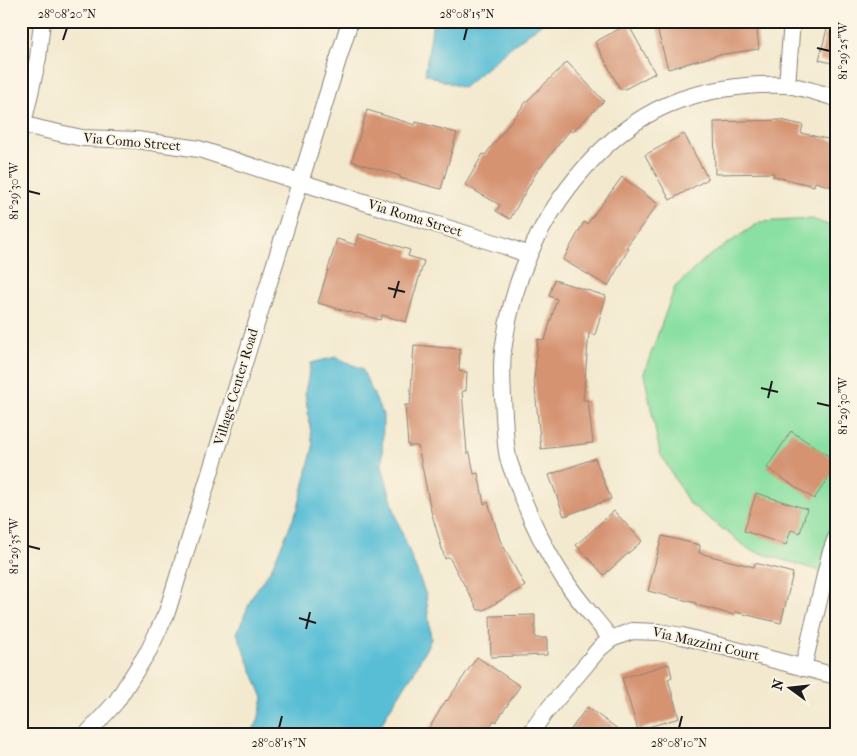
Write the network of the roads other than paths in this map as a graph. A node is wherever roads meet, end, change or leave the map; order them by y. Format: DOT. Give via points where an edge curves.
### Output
graph roads {
  1 [pos="42,21"];
  2 [pos="350,21"];
  3 [pos="792,21"];
  4 [pos="787,85"];
  5 [pos="836,98"];
  6 [pos="22,124"];
  7 [pos="300,182"];
  8 [pos="529,255"];
  9 [pos="836,538"];
  10 [pos="611,639"];
  11 [pos="803,668"];
  12 [pos="836,676"];
  13 [pos="86,735"];
  14 [pos="529,735"];
  1 -- 6 [label="street" via="38,58"];
  2 -- 7 [label="street, Village Center Road"];
  3 -- 4 [label="street"];
  4 -- 5 [label="street"];
  4 -- 8 [label="street" via="744,86 699,94 668,104 646,116 618,136 576,178"];
  6 -- 7 [label="street, Via Como Street" via="82,138 137,140 199,149"];
  7 -- 8 [label="street, Via Roma Street"];
  7 -- 13 [label="street, Village Center Road" via="167,612 149,650 116,702"];
  8 -- 10 [label="street" via="512,305 504,345 502,380 507,453 523,501 548,553 571,589"];
  9 -- 11 [label="street"];
  10 -- 11 [label="street, Via Mazzini Court" via="632,631 659,632"];
  10 -- 14 [label="street, Via Mazzini Court" via="599,649"];
  11 -- 12 [label="street, Via Mazzini Court"];
}
